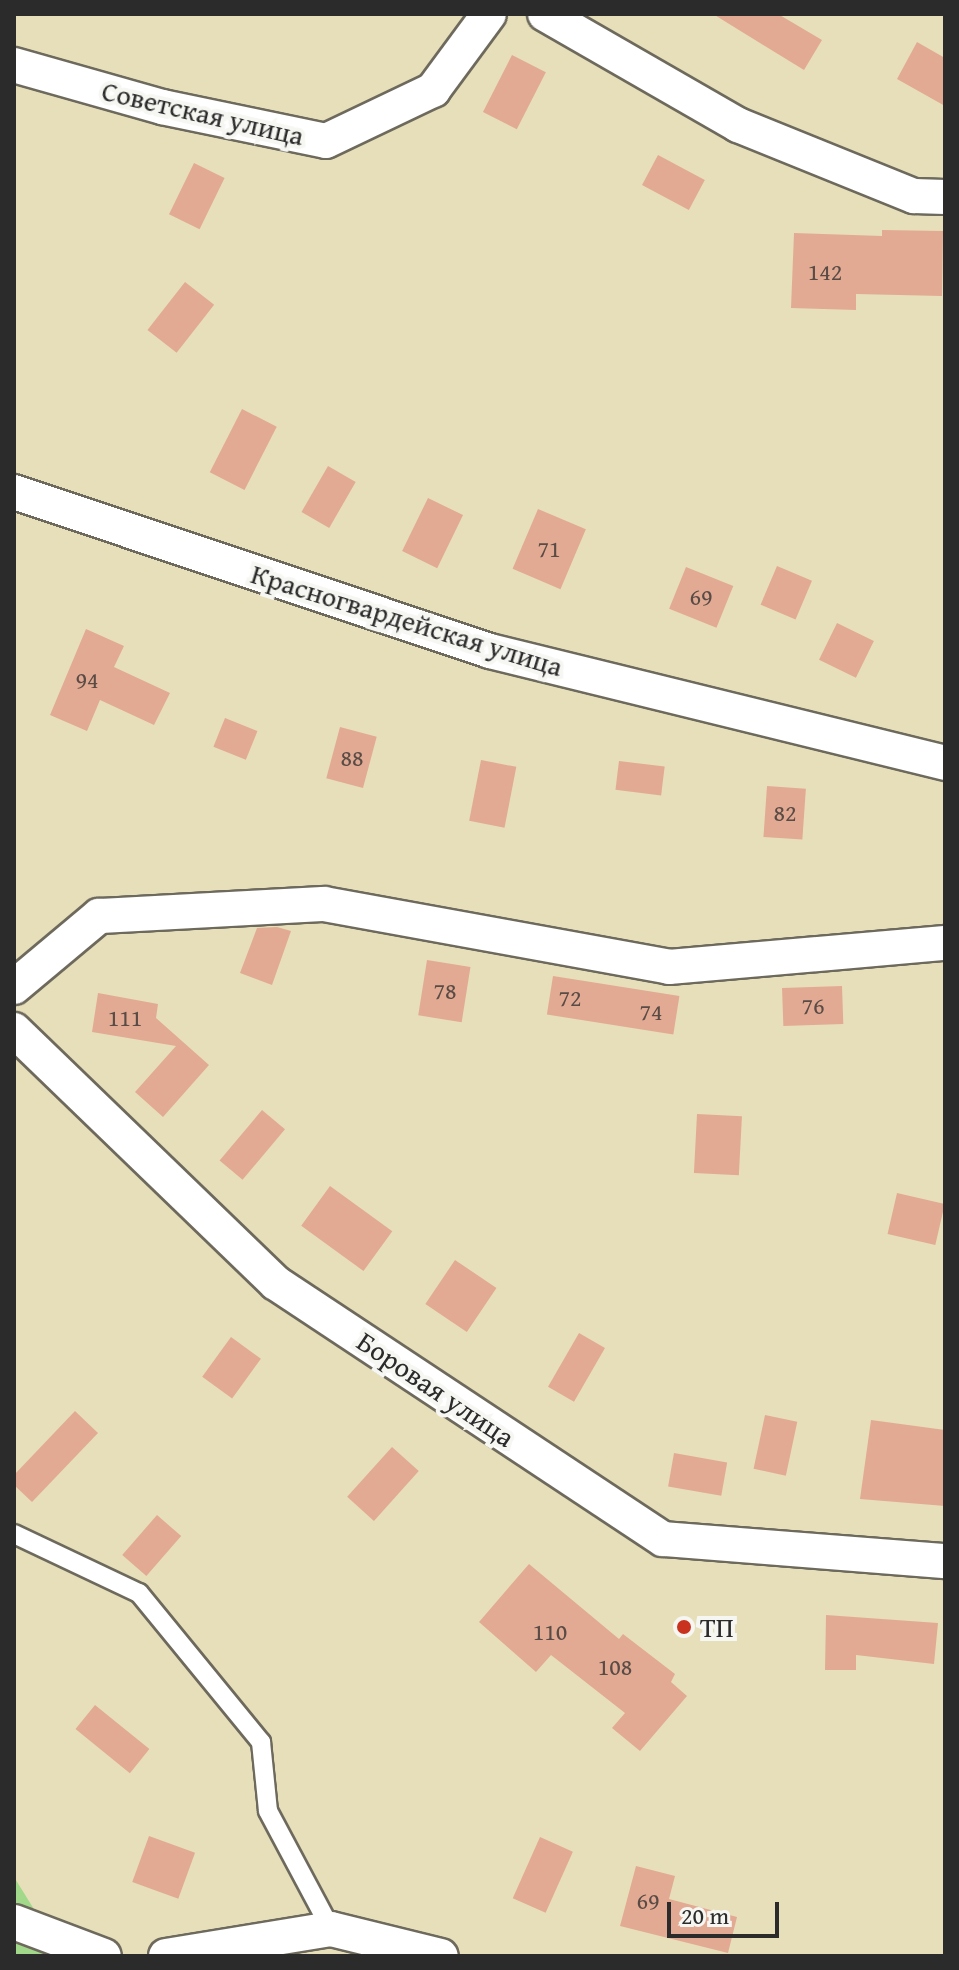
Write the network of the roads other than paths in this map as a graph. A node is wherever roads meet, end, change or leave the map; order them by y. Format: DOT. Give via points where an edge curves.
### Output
graph roads {
  1 [pos="489,14"];
  2 [pos="545,14"];
  3 [pos="14,65"];
  4 [pos="945,197"];
  5 [pos="14,492"];
  6 [pos="945,763"];
  7 [pos="945,943"];
  8 [pos="14,987"];
  9 [pos="14,1030"];
  10 [pos="14,1534"];
  11 [pos="945,1561"];
  12 [pos="14,1922"];
  13 [pos="331,1929"];
  14 [pos="104,1956"];
  15 [pos="166,1956"];
  16 [pos="441,1956"];
  1 -- 3 [label="street, Советская улица" via="433,90 326,141 162,107"];
  2 -- 4 [label="street" via="738,125 914,196"];
  5 -- 6 [label="street, Красногвардейская улица" via="490,651"];
  7 -- 8 [label="street" via="669,967 324,904 99,916"];
  9 -- 11 [label="street, Боровая улица" via="276,1283 663,1539"];
  10 -- 13 [label="lane" via="139,1593 261,1742 268,1811"];
  12 -- 14 [label="street"];
  13 -- 15 [label="street"];
  13 -- 16 [label="street"];
}
